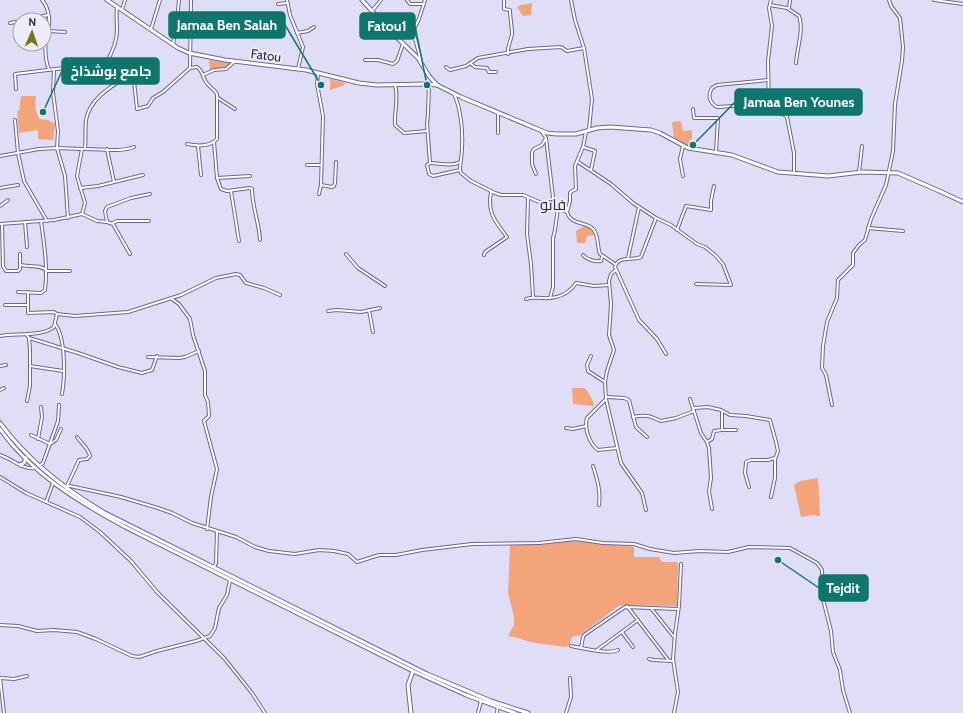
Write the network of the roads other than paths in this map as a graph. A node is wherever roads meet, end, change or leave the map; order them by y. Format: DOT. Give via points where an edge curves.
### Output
graph roads {
  1 [pos="42,0"];
  2 [pos="107,0"];
  3 [pos="125,0"];
  4 [pos="160,0"];
  5 [pos="179,0"];
  6 [pos="191,0"];
  7 [pos="362,0"];
  8 [pos="381,0"];
  9 [pos="407,0"];
  10 [pos="425,0"];
  11 [pos="504,0"];
  12 [pos="571,0"];
  13 [pos="771,0"];
  14 [pos="790,0"];
  15 [pos="889,0"];
  16 [pos="934,0"];
  17 [pos="287,2"];
  18 [pos="278,4"];
  19 [pos="423,4"];
  20 [pos="963,4"];
  21 [pos="770,5"];
  22 [pos="117,7"];
  23 [pos="789,8"];
  24 [pos="122,10"];
  25 [pos="47,12"];
  26 [pos="372,12"];
  27 [pos="314,27"];
  28 [pos="52,31"];
  29 [pos="151,31"];
  30 [pos="65,32"];
  31 [pos="297,33"];
  32 [pos="403,44"];
  33 [pos="172,45"];
  34 [pos="584,48"];
  35 [pos="47,52"];
  36 [pos="189,53"];
  37 [pos="508,54"];
  38 [pos="110,56"];
  39 [pos="365,60"];
  40 [pos="114,61"];
  41 [pos="234,62"];
  42 [pos="421,62"];
  43 [pos="106,63"];
  44 [pos="470,63"];
  45 [pos="796,63"];
  46 [pos="446,67"];
  47 [pos="190,68"];
  48 [pos="54,69"];
  49 [pos="298,69"];
  50 [pos="49,70"];
  51 [pos="496,72"];
  52 [pos="318,73"];
  53 [pos="131,74"];
  54 [pos="203,75"];
  55 [pos="429,76"];
  56 [pos="768,80"];
  57 [pos="428,84"];
  58 [pos="394,85"];
  59 [pos="437,85"];
  60 [pos="16,89"];
  61 [pos="454,94"];
  62 [pos="218,98"];
  63 [pos="768,104"];
  64 [pos="235,109"];
  65 [pos="693,109"];
  66 [pos="498,113"];
  67 [pos="15,120"];
  68 [pos="427,131"];
  69 [pos="542,131"];
  70 [pos="588,131"];
  71 [pos="498,133"];
  72 [pos="546,138"];
  73 [pos="214,142"];
  74 [pos="187,144"];
  75 [pos="198,146"];
  76 [pos="683,146"];
  77 [pos="862,146"];
  78 [pos="134,147"];
  79 [pos="583,147"];
  80 [pos="57,148"];
  81 [pos="83,148"];
  82 [pos="107,149"];
  83 [pos="716,152"];
  84 [pos="18,153"];
  85 [pos="0,156"];
  86 [pos="336,162"];
  87 [pos="430,162"];
  88 [pos="460,162"];
  89 [pos="578,162"];
  90 [pos="307,165"];
  91 [pos="320,165"];
  92 [pos="453,165"];
  93 [pos="591,170"];
  94 [pos="459,171"];
  95 [pos="859,172"];
  96 [pos="888,172"];
  97 [pos="536,174"];
  98 [pos="794,174"];
  99 [pos="143,175"];
  100 [pos="201,175"];
  101 [pos="250,176"];
  102 [pos="683,176"];
  103 [pos="217,178"];
  104 [pos="114,182"];
  105 [pos="18,185"];
  106 [pos="321,185"];
  107 [pos="714,186"];
  108 [pos="0,188"];
  109 [pos="80,188"];
  110 [pos="231,191"];
  111 [pos="491,192"];
  112 [pos="150,194"];
  113 [pos="319,194"];
  114 [pos="528,198"];
  115 [pos="8,200"];
  116 [pos="963,202"];
  117 [pos="0,206"];
  118 [pos="554,206"];
  119 [pos="639,207"];
  120 [pos="558,208"];
  121 [pos="567,212"];
  122 [pos="82,214"];
  123 [pos="68,218"];
  124 [pos="656,218"];
  125 [pos="41,221"];
  126 [pos="47,221"];
  127 [pos="149,221"];
  128 [pos="25,222"];
  129 [pos="107,222"];
  130 [pos="1,224"];
  131 [pos="112,224"];
  132 [pos="868,228"];
  133 [pos="677,230"];
  134 [pos="903,231"];
  135 [pos="260,240"];
  136 [pos="239,241"];
  137 [pos="27,247"];
  138 [pos="20,254"];
  139 [pos="130,254"];
  140 [pos="346,254"];
  141 [pos="484,255"];
  142 [pos="583,255"];
  143 [pos="602,256"];
  144 [pos="628,258"];
  145 [pos="615,264"];
  146 [pos="20,266"];
  147 [pos="616,270"];
  148 [pos="47,271"];
  149 [pos="70,271"];
  150 [pos="696,284"];
  151 [pos="610,285"];
  152 [pos="385,286"];
  153 [pos="18,292"];
  154 [pos="28,292"];
  155 [pos="280,295"];
  156 [pos="533,297"];
  157 [pos="180,298"];
  158 [pos="550,298"];
  159 [pos="171,299"];
  160 [pos="526,299"];
  161 [pos="179,304"];
  162 [pos="5,305"];
  163 [pos="27,305"];
  164 [pos="380,308"];
  165 [pos="369,310"];
  166 [pos="328,312"];
  167 [pos="57,314"];
  168 [pos="55,324"];
  169 [pos="373,332"];
  170 [pos="26,334"];
  171 [pos="0,336"];
  172 [pos="29,338"];
  173 [pos="62,348"];
  174 [pos="199,351"];
  175 [pos="666,354"];
  176 [pos="157,356"];
  177 [pos="591,356"];
  178 [pos="148,357"];
  179 [pos="6,365"];
  180 [pos="0,366"];
  181 [pos="30,366"];
  182 [pos="63,371"];
  183 [pos="605,382"];
  184 [pos="4,388"];
  185 [pos="0,390"];
  186 [pos="62,394"];
  187 [pos="606,398"];
  188 [pos="690,399"];
  189 [pos="27,401"];
  190 [pos="59,405"];
  191 [pos="832,405"];
  192 [pos="41,407"];
  193 [pos="694,410"];
  194 [pos="722,411"];
  195 [pos="633,417"];
  196 [pos="0,423"];
  197 [pos="586,426"];
  198 [pos="566,428"];
  199 [pos="0,429"];
  200 [pos="61,429"];
  201 [pos="722,430"];
  202 [pos="736,430"];
  203 [pos="6,434"];
  204 [pos="30,435"];
  205 [pos="77,437"];
  206 [pos="646,437"];
  207 [pos="38,439"];
  208 [pos="707,442"];
  209 [pos="50,444"];
  210 [pos="617,448"];
  211 [pos="0,455"];
  212 [pos="26,458"];
  213 [pos="775,458"];
  214 [pos="32,463"];
  215 [pos="20,465"];
  216 [pos="593,466"];
  217 [pos="37,468"];
  218 [pos="0,477"];
  219 [pos="53,483"];
  220 [pos="749,487"];
  221 [pos="66,488"];
  222 [pos="771,496"];
  223 [pos="46,502"];
  224 [pos="599,505"];
  225 [pos="712,508"];
  226 [pos="646,510"];
  227 [pos="207,529"];
  228 [pos="217,531"];
  229 [pos="681,564"];
  230 [pos="214,568"];
  231 [pos="230,579"];
  232 [pos="257,590"];
  233 [pos="627,606"];
  234 [pos="651,608"];
  235 [pos="679,609"];
  236 [pos="306,615"];
  237 [pos="638,620"];
  238 [pos="0,625"];
  239 [pos="622,632"];
  240 [pos="208,637"];
  241 [pos="204,638"];
  242 [pos="674,638"];
  243 [pos="208,642"];
  244 [pos="571,646"];
  245 [pos="633,647"];
  246 [pos="581,648"];
  247 [pos="597,650"];
  248 [pos="618,650"];
  249 [pos="649,659"];
  250 [pos="669,661"];
  251 [pos="673,661"];
  252 [pos="415,668"];
  253 [pos="408,669"];
  254 [pos="413,672"];
  255 [pos="27,676"];
  256 [pos="411,676"];
  257 [pos="0,678"];
  258 [pos="570,678"];
  259 [pos="481,701"];
  260 [pos="498,705"];
  261 [pos="4,713"];
  262 [pos="265,713"];
  263 [pos="410,713"];
  264 [pos="478,713"];
  265 [pos="497,713"];
  266 [pos="515,713"];
  267 [pos="528,713"];
  268 [pos="566,713"];
  269 [pos="674,713"];
  270 [pos="850,713"];
  1 -- 25 [label="street"];
  2 -- 22 [label="street, Fatou"];
  3 -- 24 [label="street"];
  4 -- 29 [label="street"];
  5 -- 33 [label="street"];
  6 -- 36 [label="street"];
  7 -- 26 [label="street, Fatou"];
  8 -- 26 [label="street"];
  9 -- 19 [label="street" via="409,4"];
  10 -- 19 [label="street"];
  11 -- 37 [label="street" via="504,8 510,10 512,29"];
  12 -- 34 [label="street"];
  13 -- 21 [label="street"];
  14 -- 23 [label="street"];
  15 -- 96 [label="street" via="900,18 903,47 895,104 894,143"];
  16 -- 20 [label="street"];
  17 -- 18 [label="street"];
  17 -- 31 [label="street"];
  19 -- 42 [label="street" via="413,31"];
  21 -- 23 [label="street"];
  21 -- 56 [label="street" via="772,26"];
  22 -- 24 [label="street, Fatou"];
  22 -- 38 [label="street" via="117,31"];
  23 -- 45 [label="street" via="801,20"];
  24 -- 29 [label="street, Fatou"];
  26 -- 32 [label="street, Fatou"];
  27 -- 31 [label="street"];
  28 -- 30 [label="street"];
  29 -- 33 [label="street, Fatou"];
  31 -- 49 [label="street" via="303,47"];
  32 -- 39 [label="street" via="397,61 393,64"];
  32 -- 42 [label="street, Fatou"];
  33 -- 36 [label="street, Fatou"];
  34 -- 37 [label="street" via="567,51 562,47 528,49"];
  34 -- 70 [label="street" via="592,99"];
  35 -- 50 [label="street"];
  36 -- 41 [label="street, Fatou"];
  36 -- 47 [label="street"];
  37 -- 44 [label="street" via="480,58"];
  38 -- 40 [label="street"];
  38 -- 43 [label="street"];
  40 -- 43 [label="street"];
  40 -- 53 [label="street" via="128,60"];
  41 -- 49 [label="street, Fatou"];
  41 -- 54 [label="street" via="226,69"];
  42 -- 55 [label="street, Fatou"];
  43 -- 48 [label="street"];
  44 -- 46 [label="street" via="450,70"];
  44 -- 51 [label="street" via="475,67 487,68 489,72"];
  47 -- 53 [label="street" via="153,98 148,106 140,109 137,109"];
  47 -- 54 [label="street" via="196,67"];
  48 -- 50 [label="street"];
  48 -- 80 [label="street"];
  49 -- 52 [label="street, Fatou"];
  50 -- 60 [label="street" via="15,74"];
  52 -- 58 [label="street, Fatou" via="359,84"];
  52 -- 91 [label="street" via="317,84 323,116"];
  53 -- 81 [label="street" via="104,91 93,103 86,119"];
  54 -- 62 [label="street"];
  55 -- 57 [label="street"];
  55 -- 59 [label="street, Fatou"];
  56 -- 63 [label="street"];
  56 -- 63 [label="street" via="717,85 712,88 709,96 717,107"];
  57 -- 58 [label="street, Fatou"];
  57 -- 59 [label="street, Fatou"];
  57 -- 68 [label="street"];
  58 -- 68 [label="street" via="395,125 404,133"];
  59 -- 61 [label="street, Fatou"];
  61 -- 66 [label="street, Fatou"];
  61 -- 88 [label="street" via="458,103 462,133"];
  62 -- 64 [label="street"];
  62 -- 73 [label="street" via="217,139"];
  63 -- 98 [label="street" via="771,112 787,117 794,153"];
  65 -- 83 [label="street" via="694,118 718,118"];
  66 -- 69 [label="street, Fatou"];
  66 -- 71 [label="street"];
  67 -- 84 [label="street"];
  68 -- 87 [label="street"];
  69 -- 70 [label="street, Fatou" via="563,134"];
  69 -- 72 [label="street"];
  70 -- 76 [label="street, Fatou" via="610,127 644,129 660,133"];
  70 -- 79 [label="street"];
  72 -- 97 [label="street" via="542,145 532,152 532,164"];
  72 -- 118 [label="street"];
  73 -- 75 [label="street"];
  73 -- 103 [label="street"];
  74 -- 75 [label="street"];
  75 -- 100 [label="street"];
  76 -- 83 [label="street, Fatou"];
  76 -- 102 [label="street" via="680,159"];
  77 -- 95 [label="street"];
  78 -- 82 [label="street"];
  79 -- 89 [label="street"];
  79 -- 93 [label="street" via="594,151"];
  80 -- 81 [label="street"];
  80 -- 84 [label="street"];
  80 -- 123 [label="street" via="65,176"];
  81 -- 82 [label="street"];
  81 -- 109 [label="street" via="76,176"];
  82 -- 104 [label="street"];
  83 -- 98 [label="street, Fatou" via="773,171"];
  84 -- 85 [label="street"];
  84 -- 126 [label="street" via="24,180"];
  86 -- 106 [label="street" via="334,186"];
  87 -- 92 [label="street"];
  87 -- 94 [label="street" via="427,168 430,176"];
  88 -- 92 [label="street"];
  88 -- 94 [label="street"];
  89 -- 93 [label="street"];
  89 -- 121 [label="street" via="575,166 576,189 570,193"];
  90 -- 91 [label="street"];
  91 -- 106 [label="street"];
  92 -- 94 [label="street"];
  93 -- 119 [label="street"];
  94 -- 111 [label="street"];
  95 -- 96 [label="street, Fatou"];
  95 -- 98 [label="street, Fatou" via="828,176"];
  96 -- 116 [label="street, Fatou" via="905,175"];
  96 -- 132 [label="street" via="880,202"];
  99 -- 104 [label="street"];
  101 -- 103 [label="street"];
  103 -- 110 [label="street" via="220,189"];
  104 -- 109 [label="street"];
  105 -- 108 [label="street"];
  106 -- 113 [label="street"];
  107 -- 133 [label="street" via="711,210 686,206"];
  109 -- 122 [label="street" via="85,202"];
  110 -- 135 [label="street" via="252,189"];
  110 -- 136 [label="street"];
  111 -- 114 [label="street"];
  111 -- 141 [label="street" via="491,212 507,237"];
  112 -- 129 [label="street" via="107,207"];
  114 -- 118 [label="street"];
  114 -- 156 [label="street" via="527,234 532,264"];
  115 -- 117 [label="street"];
  118 -- 120 [label="street"];
  119 -- 124 [label="street"];
  119 -- 144 [label="street"];
  120 -- 121 [label="street"];
  120 -- 158 [label="street" via="553,238 554,287"];
  121 -- 143 [label="street" via="569,217 593,229"];
  122 -- 123 [label="street"];
  122 -- 129 [label="street"];
  123 -- 126 [label="street"];
  124 -- 133 [label="street"];
  124 -- 144 [label="street" via="641,257"];
  125 -- 126 [label="street"];
  125 -- 128 [label="street"];
  125 -- 148 [label="street"];
  127 -- 131 [label="street" via="117,221"];
  128 -- 130 [label="street"];
  128 -- 137 [label="street"];
  129 -- 131 [label="street"];
  130 -- 146 [label="street" via="4,269 18,271"];
  131 -- 139 [label="street"];
  132 -- 134 [label="street"];
  132 -- 191 [label="street" via="865,240 853,253 853,265 838,280 837,298 827,322 822,368"];
  133 -- 150 [label="street" via="715,255 723,264 731,285"];
  138 -- 146 [label="street"];
  140 -- 152 [label="street" via="358,268"];
  142 -- 143 [label="street" via="595,262 602,261"];
  143 -- 145 [label="street"];
  144 -- 145 [label="street"];
  145 -- 147 [label="street"];
  146 -- 148 [label="street" via="40,266"];
  147 -- 151 [label="street" via="610,276"];
  147 -- 175 [label="street" via="639,320 657,339"];
  148 -- 149 [label="street"];
  148 -- 154 [label="street" via="44,292"];
  151 -- 158 [label="street" via="576,283 563,295"];
  151 -- 183 [label="street" via="609,334 614,350"];
  153 -- 154 [label="street"];
  154 -- 163 [label="street"];
  155 -- 157 [label="street" via="246,283 238,274 209,281"];
  156 -- 158 [label="street"];
  156 -- 160 [label="street"];
  157 -- 159 [label="street"];
  157 -- 161 [label="street"];
  159 -- 161 [label="street"];
  159 -- 167 [label="street" via="121,313 75,316"];
  161 -- 174 [label="street" via="190,319"];
  162 -- 163 [label="street"];
  163 -- 167 [label="street" via="27,312 30,314"];
  164 -- 165 [label="street"];
  165 -- 166 [label="street"];
  165 -- 169 [label="street"];
  167 -- 168 [label="street"];
  168 -- 170 [label="street" via="53,328"];
  168 -- 173 [label="street"];
  170 -- 171 [label="street"];
  170 -- 172 [label="street"];
  172 -- 173 [label="street"];
  172 -- 181 [label="street"];
  173 -- 176 [label="street" via="142,373 152,370"];
  173 -- 182 [label="street"];
  174 -- 176 [label="street" via="179,358"];
  174 -- 227 [label="street" via="205,371 209,413 204,421 217,469"];
  176 -- 178 [label="street"];
  177 -- 183 [label="street" via="587,365 588,371"];
  179 -- 180 [label="street"];
  181 -- 182 [label="street"];
  181 -- 189 [label="street"];
  182 -- 186 [label="street"];
  183 -- 187 [label="street"];
  184 -- 185 [label="street"];
  187 -- 195 [label="street" via="628,399 631,402"];
  187 -- 197 [label="street" via="587,418"];
  187 -- 210 [label="street"];
  188 -- 193 [label="street"];
  190 -- 209 [label="street" via="58,421"];
  192 -- 207 [label="street"];
  193 -- 194 [label="street" via="705,407"];
  193 -- 195 [label="street" via="661,422 652,416"];
  193 -- 208 [label="street" via="700,433"];
  194 -- 201 [label="street"];
  194 -- 213 [label="street" via="730,415 770,420 778,447"];
  195 -- 206 [label="street" via="638,430"];
  196 -- 203 [label="street"];
  197 -- 198 [label="street"];
  197 -- 210 [label="street" via="592,443 598,450"];
  199 -- 203 [label="street"];
  200 -- 209 [label="street" via="56,440"];
  201 -- 202 [label="street"];
  201 -- 208 [label="street" via="714,431 712,439"];
  203 -- 212 [label="street"];
  203 -- 214 [label="street"];
  204 -- 207 [label="street"];
  205 -- 221 [label="street" via="90,452 90,456 87,460 79,460"];
  207 -- 209 [label="street"];
  208 -- 225 [label="street" via="710,454 709,491"];
  209 -- 217 [label="street" via="42,463"];
  210 -- 226 [label="street" via="623,467 642,493"];
  211 -- 215 [label="street"];
  212 -- 214 [label="street"];
  212 -- 215 [label="street"];
  213 -- 220 [label="street" via="746,462 745,473"];
  213 -- 222 [label="street" via="775,478"];
  214 -- 215 [label="street"];
  214 -- 217 [label="street"];
  215 -- 217 [label="street" via="28,469"];
  216 -- 224 [label="street" via="599,487"];
  217 -- 219 [label="street"];
  217 -- 221 [label="street"];
  218 -- 223 [label="street"];
  219 -- 221 [label="street"];
  219 -- 223 [label="street"];
  221 -- 227 [label="street" via="92,490 131,499 172,513"];
  221 -- 230 [label="street" via="88,507"];
  223 -- 241 [label="street" via="80,517 100,532"];
  227 -- 228 [label="street"];
  228 -- 230 [label="street"];
  228 -- 270 [label="street" via="269,552 295,554 319,550 334,551 348,554 358,562 379,555 472,544 539,543 576,539 634,544 674,553 728,552 749,547 790,548 817,563 821,568 823,600 831,631 833,652"];
  229 -- 235 [label="street"];
  230 -- 231 [label="street"];
  230 -- 232 [label="street"];
  231 -- 232 [label="street"];
  231 -- 240 [label="street" via="215,628"];
  232 -- 236 [label="street"];
  233 -- 234 [label="street"];
  233 -- 237 [label="street"];
  233 -- 246 [label="street" via="584,635"];
  234 -- 235 [label="street"];
  234 -- 242 [label="street"];
  235 -- 242 [label="street"];
  236 -- 252 [label="street"];
  236 -- 253 [label="street"];
  237 -- 239 [label="street"];
  237 -- 250 [label="street"];
  238 -- 241 [label="street" via="37,631 77,632 139,657"];
  239 -- 245 [label="street"];
  239 -- 247 [label="street"];
  240 -- 241 [label="street"];
  240 -- 243 [label="street"];
  241 -- 243 [label="street"];
  242 -- 251 [label="street"];
  243 -- 262 [label="street" via="245,683"];
  244 -- 246 [label="street"];
  246 -- 247 [label="street"];
  247 -- 248 [label="street"];
  249 -- 250 [label="street"];
  250 -- 251 [label="street"];
  251 -- 269 [label="street" via="678,692"];
  252 -- 254 [label="street"];
  252 -- 260 [label="street"];
  253 -- 254 [label="street"];
  253 -- 256 [label="street"];
  254 -- 256 [label="street"];
  254 -- 259 [label="street"];
  255 -- 257 [label="street" via="14,679"];
  256 -- 263 [label="street" via="408,688"];
  257 -- 261 [label="street"];
  258 -- 268 [label="street" via="571,696"];
  259 -- 260 [label="street"];
  259 -- 264 [label="street"];
  260 -- 265 [label="street"];
  260 -- 266 [label="street"];
  260 -- 267 [label="street"];
}
